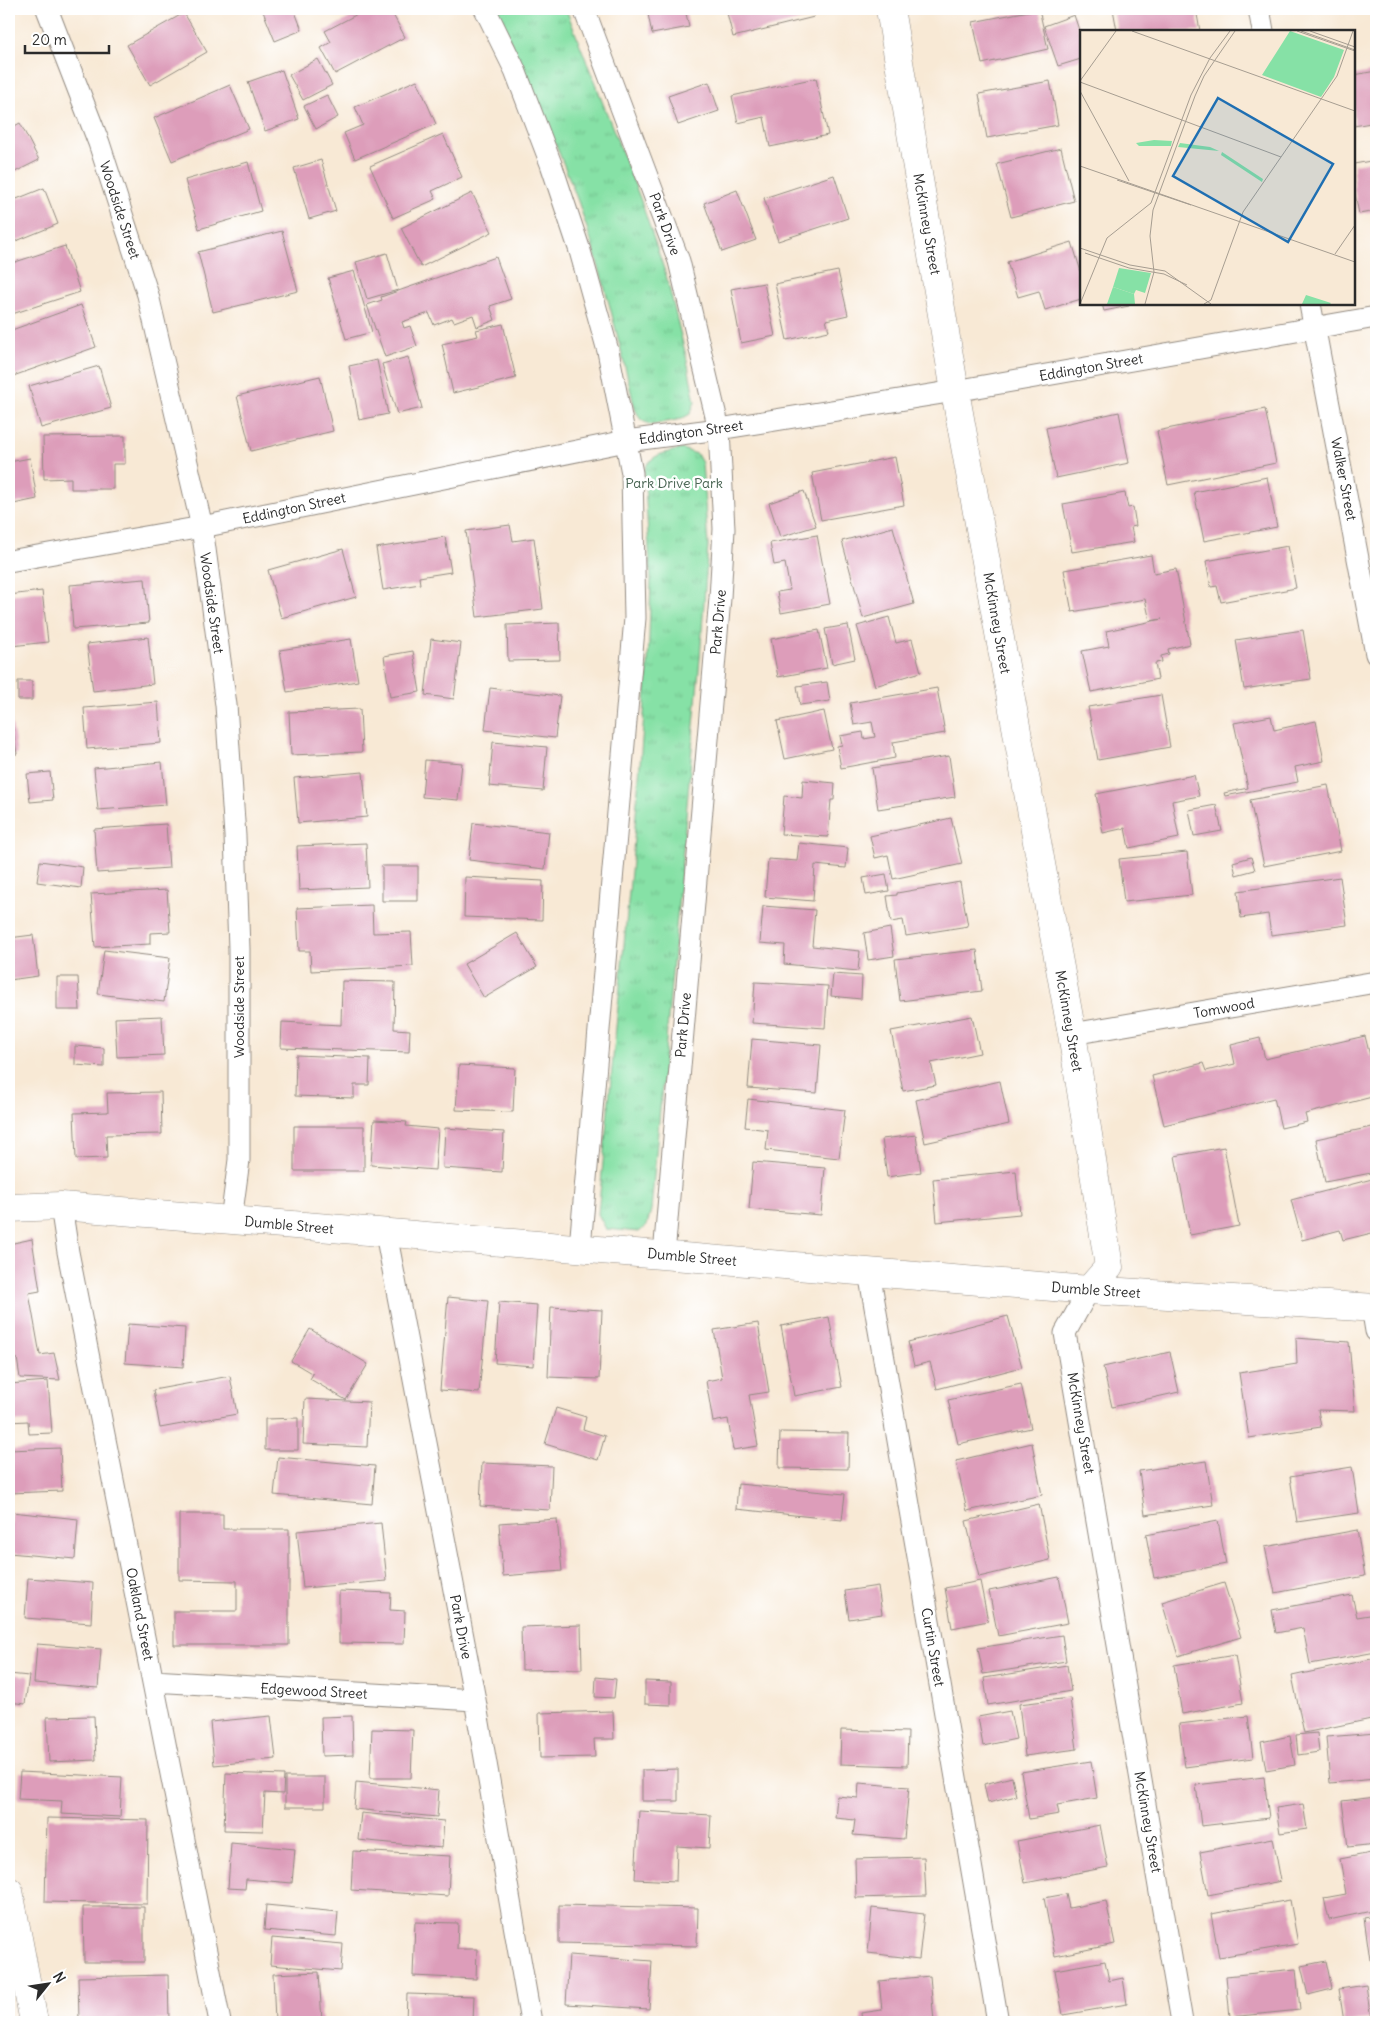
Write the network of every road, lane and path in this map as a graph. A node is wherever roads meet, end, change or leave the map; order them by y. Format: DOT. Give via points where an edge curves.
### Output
graph roads {
  1 [pos="47,9"];
  2 [pos="485,9"];
  3 [pos="584,9"];
  4 [pos="890,9"];
  5 [pos="1259,9"];
  6 [pos="1263,30"];
  7 [pos="1310,305"];
  8 [pos="1376,317"];
  9 [pos="1314,328"];
  10 [pos="955,391"];
  11 [pos="719,429"];
  12 [pos="626,441"];
  13 [pos="202,527"];
  14 [pos="9,561"];
  15 [pos="1376,654"];
  16 [pos="1376,982"];
  17 [pos="1072,1034"];
  18 [pos="61,1206"];
  19 [pos="9,1208"];
  20 [pos="231,1220"];
  21 [pos="386,1232"];
  22 [pos="580,1248"];
  23 [pos="664,1255"];
  24 [pos="869,1272"];
  25 [pos="1089,1290"];
  26 [pos="1375,1315"];
  27 [pos="153,1682"];
  28 [pos="475,1700"];
  29 [pos="9,1891"];
  30 [pos="34,2022"];
  31 [pos="220,2022"];
  32 [pos="531,2022"];
  33 [pos="998,2022"];
  34 [pos="1182,2022"];
  1 -- 13 [label="street, Woodside Street" via="99,143 148,295"];
  2 -- 12 [label="street" via="515,70 580,251 608,351"];
  3 -- 11 [label="street, Park Drive" via="679,261"];
  4 -- 10 [label="street, McKinney Street"];
  5 -- 6 [label="street"];
  7 -- 9 [label="street, Walker Street"];
  8 -- 9 [label="street, Eddington Street"];
  9 -- 10 [label="street, Eddington Street"];
  9 -- 15 [label="street, Walker Street"];
  10 -- 11 [label="street, Eddington Street"];
  10 -- 17 [label="street, McKinney Street"];
  11 -- 12 [label="street, Eddington Street"];
  11 -- 23 [label="street, Park Drive" via="724,528 720,598"];
  12 -- 13 [label="street, Eddington Street"];
  12 -- 22 [label="street" via="632,473 635,618"];
  13 -- 14 [label="street, Eddington Street"];
  13 -- 20 [label="street, Woodside Street" via="226,705 235,836 239,950 239,1151"];
  16 -- 17 [label="street, Tomwood"];
  17 -- 25 [label="street, McKinney Street" via="1109,1267"];
  18 -- 19 [label="street, Dumble Street"];
  18 -- 20 [label="street, Dumble Street"];
  18 -- 27 [label="street, Oakland Street"];
  20 -- 21 [label="street, Dumble Street"];
  21 -- 22 [label="street, Dumble Street"];
  21 -- 28 [label="street, Park Drive"];
  22 -- 23 [label="street, Dumble Street"];
  23 -- 24 [label="street, Dumble Street"];
  24 -- 25 [label="street, Dumble Street"];
  24 -- 33 [label="street, Curtin Street"];
  25 -- 26 [label="street, Dumble Street"];
  25 -- 34 [label="street, McKinney Street" via="1066,1333"];
  27 -- 28 [label="street, Edgewood Street"];
  27 -- 31 [label="street, Oakland Street"];
  28 -- 32 [label="street, Park Drive"];
  29 -- 30 [label="street"];
}
